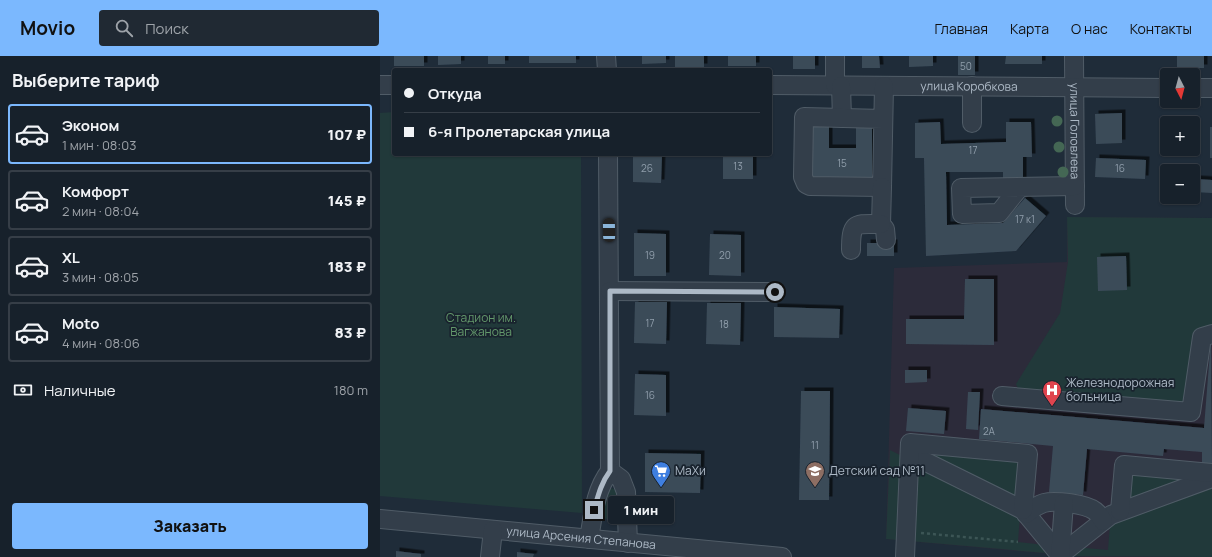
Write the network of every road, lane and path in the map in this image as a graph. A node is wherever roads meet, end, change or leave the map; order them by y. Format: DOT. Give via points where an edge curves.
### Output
graph roads {
  1 [pos="606,56"];
  2 [pos="835,56"];
  3 [pos="1074,56"];
  4 [pos="606,68"];
  5 [pos="380,85"];
  6 [pos="392,85"];
  7 [pos="772,85"];
  8 [pos="838,86"];
  9 [pos="884,86"];
  10 [pos="972,86"];
  11 [pos="1074,87"];
  12 [pos="1160,88"];
  13 [pos="1200,88"];
  14 [pos="1212,88"];
  15 [pos="842,118"];
  16 [pos="883,119"];
  17 [pos="972,123"];
  18 [pos="608,156"];
  19 [pos="1075,186"];
  20 [pos="882,187"];
  21 [pos="1020,187"];
  22 [pos="1075,205"];
  23 [pos="853,250"];
  24 [pos="610,291"];
  25 [pos="775,292"];
  26 [pos="1212,334"];
  27 [pos="1002,396"];
  28 [pos="910,454"];
  29 [pos="610,471"];
  30 [pos="1212,473"];
  31 [pos="1212,478"];
  32 [pos="1064,503"];
  33 [pos="1120,511"];
  34 [pos="1024,512"];
  35 [pos="380,519"];
  36 [pos="1103,521"];
  37 [pos="493,530"];
  38 [pos="907,532"];
  39 [pos="589,539"];
  40 [pos="628,542"];
  41 [pos="1018,542"];
  42 [pos="1060,556"];
  43 [pos="490,557"];
  44 [pos="782,557"];
  45 [pos="905,557"];
  1 -- 4 [label="street"];
  2 -- 8 [label="street"];
  3 -- 11 [label="street, улица Головлева"];
  5 -- 6 [label="street"];
  7 -- 8 [label="street, улица Коробкова"];
  8 -- 9 [label="street, улица Коробкова"];
  8 -- 15 [label="street"];
  9 -- 10 [label="street, улица Коробкова"];
  9 -- 16 [label="street"];
  10 -- 11 [label="street, улица Коробкова"];
  10 -- 17 [label="street"];
  11 -- 12 [label="street, улица Коробкова"];
  11 -- 19 [label="street, улица Головлева"];
  13 -- 14 [label="street"];
  15 -- 16 [label="street"];
  15 -- 20 [label="street" via="804,117 804,180 810,186"];
  16 -- 20 [label="street"];
  18 -- 24 [label="street"];
  19 -- 21 [label="street"];
  19 -- 22 [label="street, улица Головлева"];
  20 -- 23 [label="street" via="884,232 861,224 855,226 851,232"];
  24 -- 25 [label="street"];
  24 -- 29 [label="street"];
  26 -- 27 [label="street" via="1202,337 1190,412"];
  28 -- 34 [label="street"];
  28 -- 34 [label="street" via="910,443 1028,454"];
  28 -- 38 [label="street"];
  29 -- 39 [label="street" via="599,491"];
  29 -- 40 [label="street" via="621,479 626,492"];
  30 -- 33 [label="street" via="1124,465"];
  31 -- 33 [label="street"];
  32 -- 34 [label="street" via="1046,502"];
  32 -- 36 [label="street" via="1085,506 1096,512"];
  32 -- 42 [label="street"];
  33 -- 36 [label="street"];
  34 -- 42 [label="street"];
  35 -- 37 [label="street, улица Арсения Степанова"];
  36 -- 42 [label="street"];
  37 -- 39 [label="street, улица Арсения Степанова"];
  37 -- 43 [label="street"];
  38 -- 41 [label="path"];
  38 -- 45 [label="street"];
  39 -- 40 [label="street, улица Арсения Степанова"];
  40 -- 44 [label="street, улица Арсения Степанова"];
}
